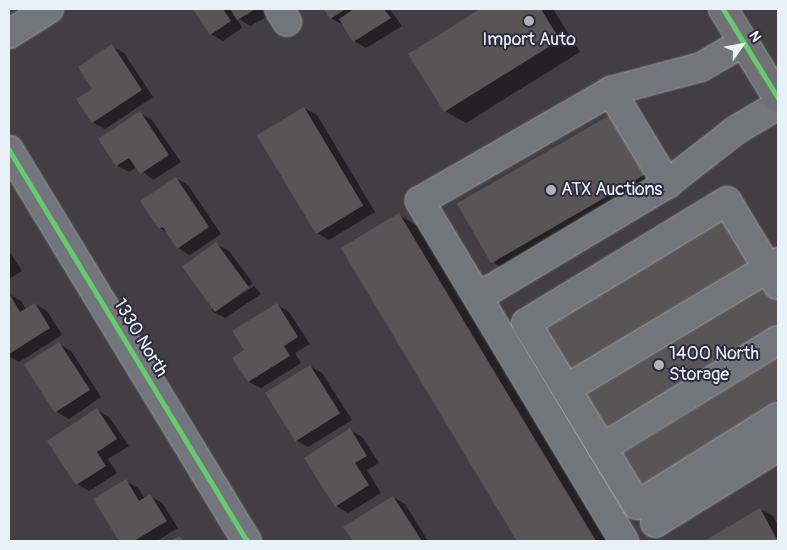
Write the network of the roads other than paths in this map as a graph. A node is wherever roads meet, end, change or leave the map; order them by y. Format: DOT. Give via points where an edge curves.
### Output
graph roads {
  1 [pos="50,9"];
  2 [pos="723,9"];
  3 [pos="9,34"];
  4 [pos="744,42"];
  5 [pos="611,91"];
  6 [pos="778,98"];
  7 [pos="778,105"];
  8 [pos="9,150"];
  9 [pos="667,184"];
  10 [pos="775,271"];
  11 [pos="478,297"];
  12 [pos="778,340"];
  13 [pos="566,389"];
  14 [pos="778,417"];
  15 [pos="778,447"];
  16 [pos="602,448"];
  17 [pos="655,523"];
  18 [pos="247,541"];
  19 [pos="624,541"];
  1 -- 3 [label="street"];
  2 -- 4 [label="main road"];
  4 -- 5 [label="street" via="701,67"];
  4 -- 6 [label="main road"];
  5 -- 9 [label="street"];
  5 -- 11 [label="street" via="420,201"];
  7 -- 9 [label="street" via="736,130"];
  8 -- 18 [label="street, 1330 North"];
  9 -- 11 [label="street"];
  10 -- 13 [label="street"];
  10 -- 13 [label="street" via="727,201 526,323"];
  11 -- 19 [label="street"];
  12 -- 16 [label="street"];
  13 -- 16 [label="street"];
  14 -- 16 [label="street" via="637,505"];
  15 -- 17 [label="street"];
}
